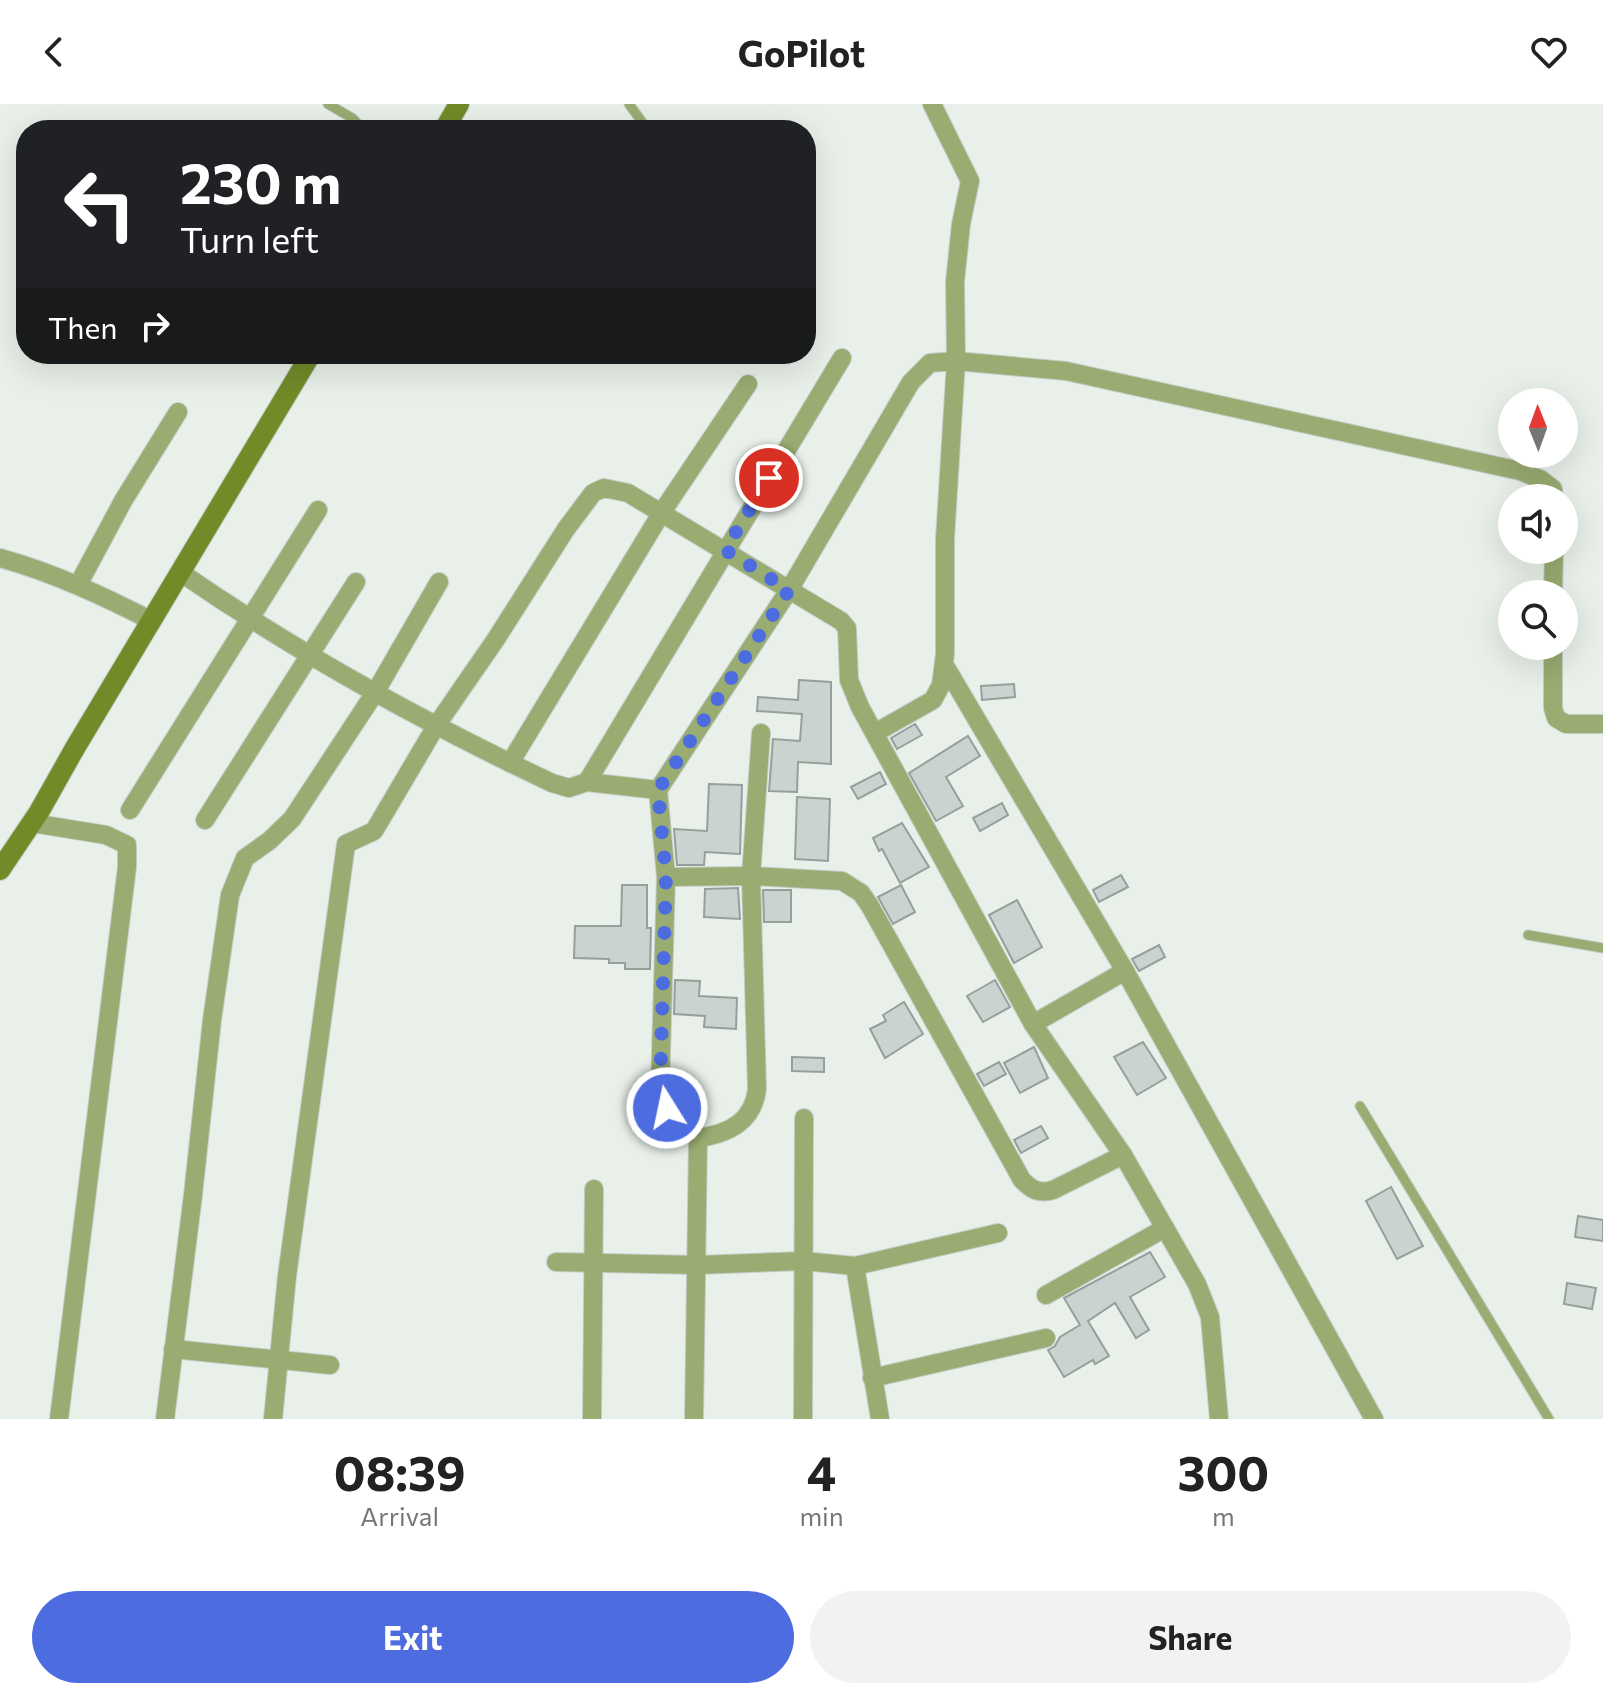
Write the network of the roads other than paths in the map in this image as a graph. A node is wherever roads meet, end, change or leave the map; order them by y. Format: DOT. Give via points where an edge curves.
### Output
graph roads {
  1 [pos="328,104"];
  2 [pos="932,104"];
  3 [pos="354,120"];
  4 [pos="842,358"];
  5 [pos="956,361"];
  6 [pos="305,364"];
  7 [pos="748,384"];
  8 [pos="178,412"];
  9 [pos="1546,484"];
  10 [pos="318,510"];
  11 [pos="662,512"];
  12 [pos="725,550"];
  13 [pos="0,558"];
  14 [pos="180,572"];
  15 [pos="356,582"];
  16 [pos="439,582"];
  17 [pos="78,585"];
  18 [pos="789,590"];
  19 [pos="152,621"];
  20 [pos="251,621"];
  21 [pos="311,656"];
  22 [pos="1553,660"];
  23 [pos="944,664"];
  24 [pos="376,691"];
  25 [pos="1603,724"];
  26 [pos="436,726"];
  27 [pos="761,733"];
  28 [pos="875,733"];
  29 [pos="510,763"];
  30 [pos="587,782"];
  31 [pos="658,790"];
  32 [pos="130,810"];
  33 [pos="205,820"];
  34 [pos="32,823"];
  35 [pos="0,870"];
  36 [pos="751,876"];
  37 [pos="666,877"];
  38 [pos="1528,935"];
  39 [pos="1603,948"];
  40 [pos="1125,971"];
  41 [pos="1033,1024"];
  42 [pos="1360,1106"];
  43 [pos="804,1118"];
  44 [pos="698,1138"];
  45 [pos="1123,1155"];
  46 [pos="594,1189"];
  47 [pos="1165,1228"];
  48 [pos="998,1233"];
  49 [pos="803,1261"];
  50 [pos="556,1262"];
  51 [pos="594,1263"];
  52 [pos="697,1265"];
  53 [pos="855,1266"];
  54 [pos="1046,1295"];
  55 [pos="1046,1338"];
  56 [pos="173,1349"];
  57 [pos="279,1361"];
  58 [pos="330,1365"];
  59 [pos="872,1378"];
  60 [pos="59,1419"];
  61 [pos="165,1419"];
  62 [pos="273,1419"];
  63 [pos="592,1419"];
  64 [pos="694,1419"];
  65 [pos="803,1419"];
  66 [pos="880,1419"];
  67 [pos="1219,1419"];
  68 [pos="1374,1419"];
  69 [pos="1549,1419"];
  1 -- 3 [label="lane"];
  2 -- 5 [label="street" via="970,181 955,282"];
  4 -- 12 [label="street"];
  5 -- 9 [label="street" via="1066,371 1520,471"];
  5 -- 18 [label="street" via="930,363 911,382"];
  5 -- 23 [label="street"];
  6 -- 14 [label="street"];
  7 -- 11 [label="street"];
  8 -- 17 [label="street"];
  10 -- 20 [label="street"];
  11 -- 12 [label="street"];
  11 -- 26 [label="street" via="614,489 593,493"];
  11 -- 29 [label="street"];
  12 -- 18 [label="street"];
  12 -- 30 [label="street"];
  13 -- 17 [label="street"];
  14 -- 19 [label="street"];
  14 -- 20 [label="street"];
  15 -- 21 [label="street"];
  16 -- 24 [label="street"];
  17 -- 19 [label="street"];
  18 -- 28 [label="street" via="847,628 849,680"];
  18 -- 31 [label="street"];
  19 -- 34 [label="street"];
  20 -- 21 [label="street"];
  20 -- 32 [label="street"];
  21 -- 24 [label="street"];
  21 -- 33 [label="street"];
  22 -- 25 [label="street" via="1556,718 1566,724"];
  23 -- 28 [label="street" via="933,700"];
  23 -- 40 [label="street"];
  24 -- 26 [label="street"];
  24 -- 56 [label="street" via="292,819 245,858 230,895"];
  26 -- 29 [label="street"];
  26 -- 57 [label="street" via="374,831 346,844"];
  27 -- 36 [label="street"];
  28 -- 41 [label="street"];
  29 -- 30 [label="street" via="569,788"];
  30 -- 31 [label="street"];
  31 -- 37 [label="street"];
  34 -- 35 [label="street"];
  34 -- 60 [label="street" via="106,835 127,845"];
  36 -- 37 [label="street"];
  36 -- 44 [label="street" via="755,1106 745,1120"];
  36 -- 45 [label="street" via="842,881 861,893 1030,1189 1053,1190"];
  37 -- 44 [label="street" via="660,1089 676,1123"];
  38 -- 39 [label="lane"];
  40 -- 41 [label="street"];
  40 -- 68 [label="street"];
  41 -- 45 [label="street"];
  42 -- 69 [label="lane"];
  43 -- 49 [label="street"];
  44 -- 52 [label="street"];
  45 -- 47 [label="street"];
  46 -- 51 [label="street"];
  47 -- 54 [label="street"];
  47 -- 67 [label="street" via="1210,1317"];
  48 -- 53 [label="street"];
  49 -- 52 [label="street"];
  49 -- 53 [label="street"];
  49 -- 65 [label="street"];
  50 -- 51 [label="street"];
  51 -- 52 [label="street"];
  51 -- 63 [label="street"];
  52 -- 64 [label="street"];
  53 -- 59 [label="street"];
  55 -- 59 [label="street"];
  56 -- 57 [label="street"];
  56 -- 61 [label="street"];
  57 -- 58 [label="street"];
  57 -- 62 [label="street"];
  59 -- 66 [label="street"];
}
